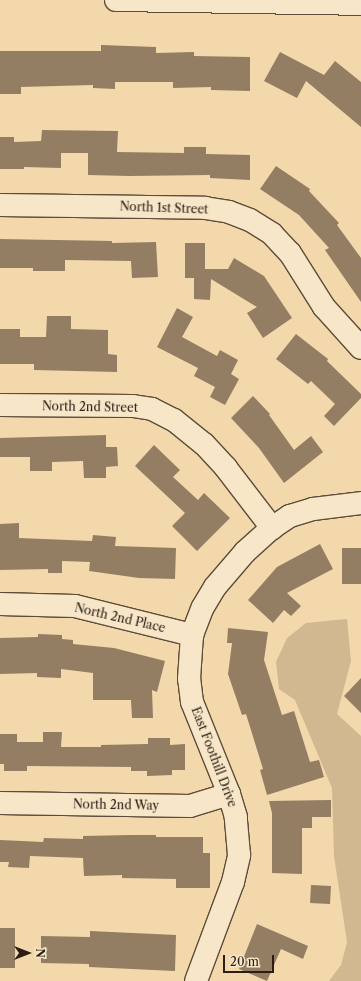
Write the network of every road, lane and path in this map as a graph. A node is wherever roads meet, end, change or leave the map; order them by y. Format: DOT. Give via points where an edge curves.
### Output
graph roads {
  1 [pos="116,0"];
  2 [pos="361,4"];
  3 [pos="0,205"];
  4 [pos="361,348"];
  5 [pos="0,405"];
  6 [pos="361,503"];
  7 [pos="272,528"];
  8 [pos="0,604"];
  9 [pos="192,636"];
  10 [pos="229,794"];
  11 [pos="0,803"];
  12 [pos="196,981"];
  1 -- 2 [label="street"];
  3 -- 4 [label="street, North 1st Street" via="205,208 229,212 250,220 272,234 290,253 324,307"];
  5 -- 7 [label="street, North 2nd Street" via="133,406 152,409 174,420 204,444"];
  6 -- 7 [label="street, East Foothill Drive" via="313,509 290,516"];
  7 -- 9 [label="street, East Foothill Drive" via="245,552 215,587"];
  8 -- 9 [label="street, North 2nd Place" via="75,606"];
  9 -- 10 [label="street, East Foothill Drive" via="189,679 192,702"];
  10 -- 11 [label="street, North 2nd Way" via="190,806"];
  10 -- 12 [label="street, East Foothill Drive" via="236,817 239,855 233,882"];
}
